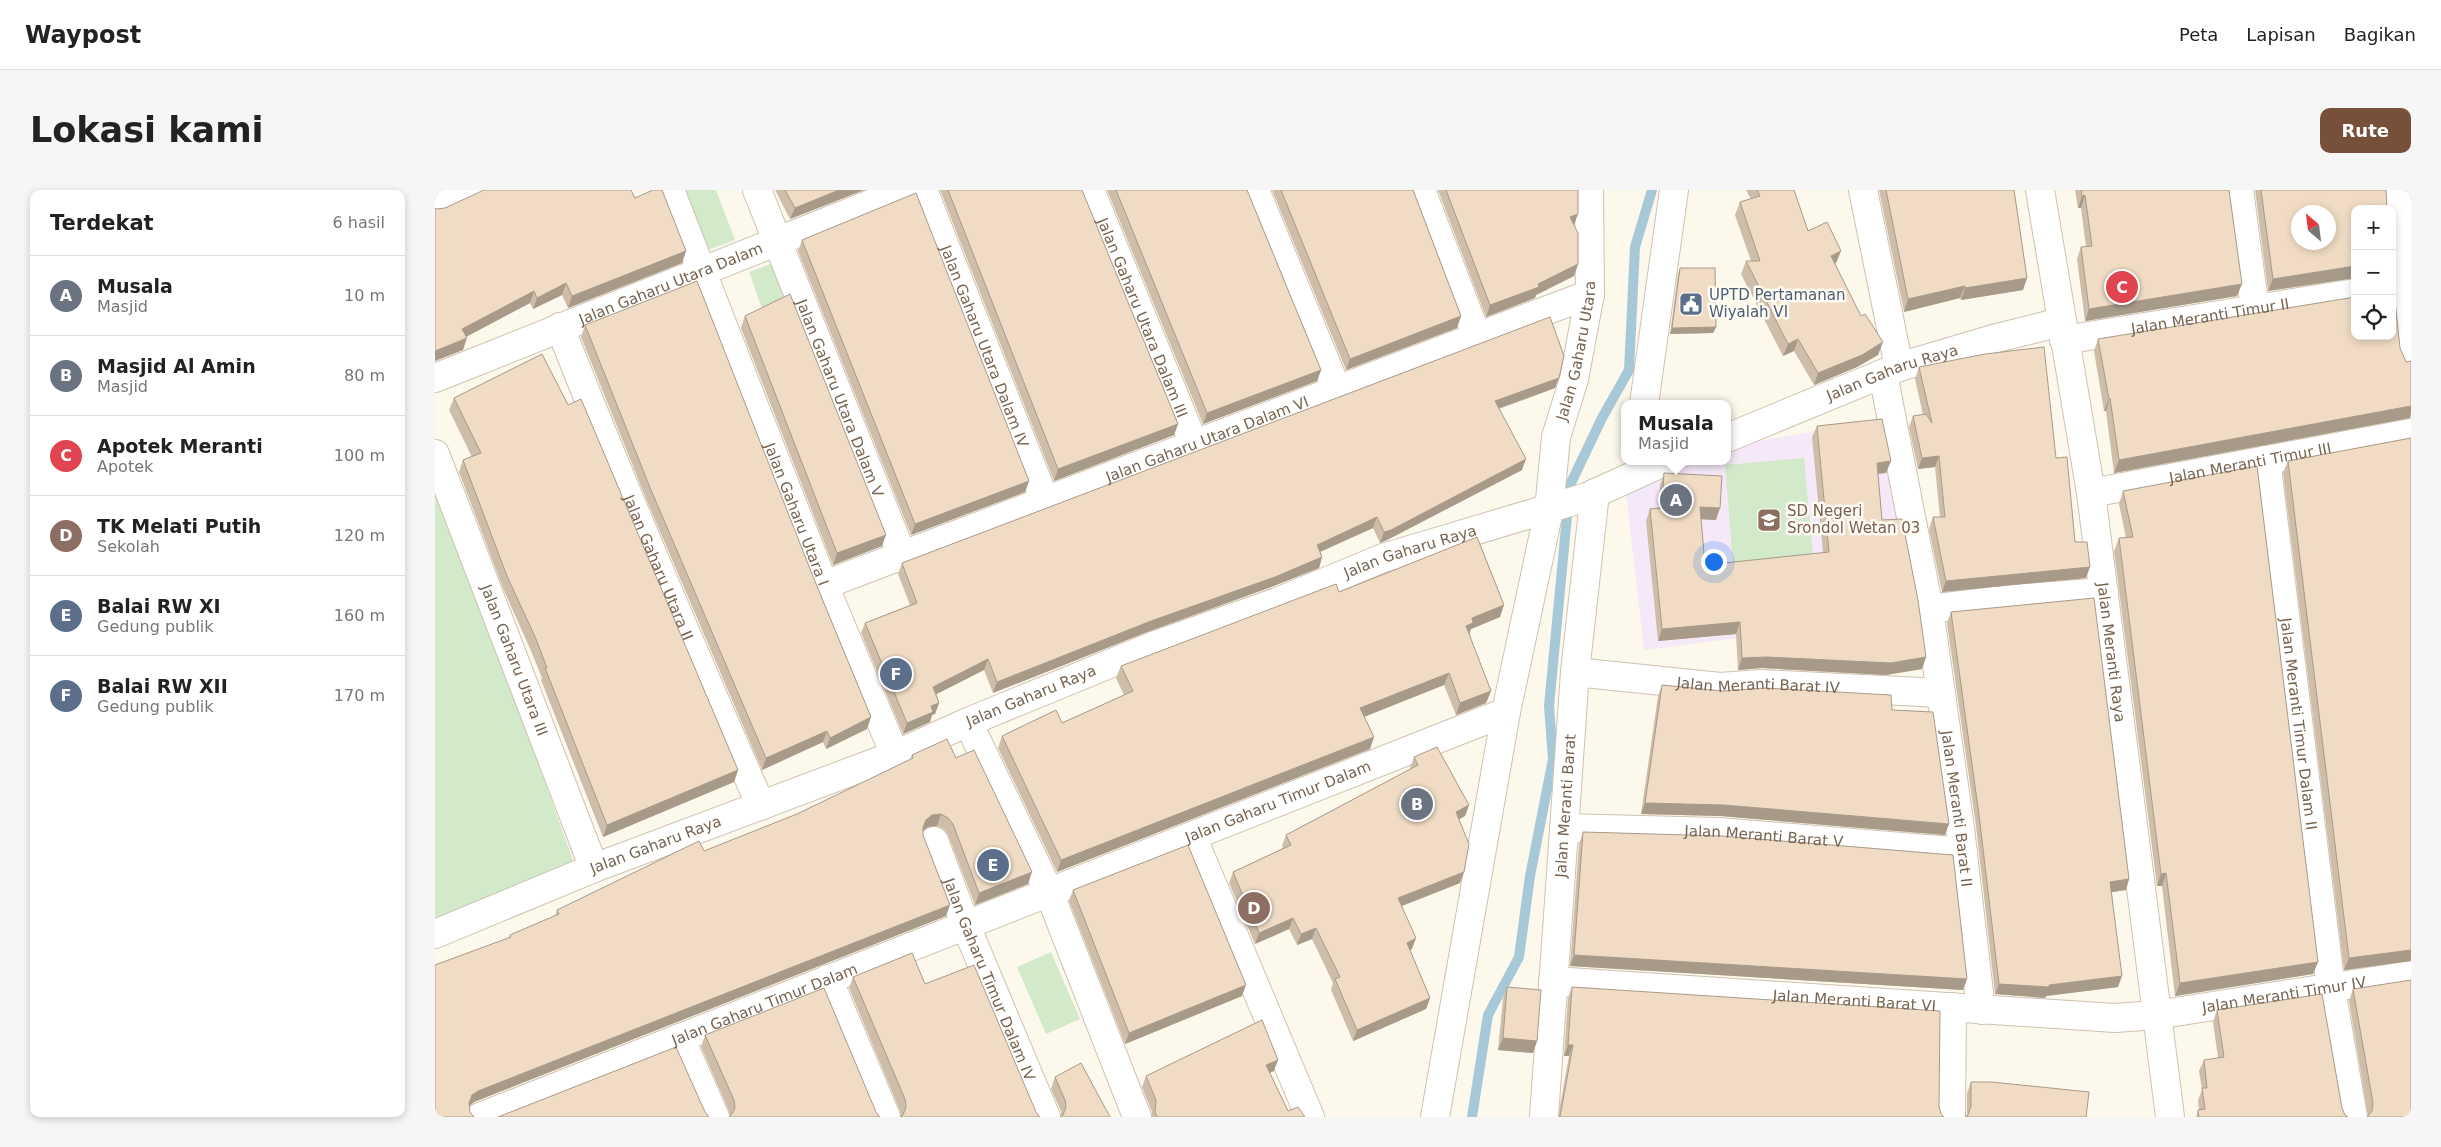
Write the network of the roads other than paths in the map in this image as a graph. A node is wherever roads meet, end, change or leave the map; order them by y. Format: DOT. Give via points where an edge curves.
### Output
graph roads {
  1 [pos="472,190"];
  2 [pos="670,190"];
  3 [pos="757,190"];
  4 [pos="906,190"];
  5 [pos="923,190"];
  6 [pos="1090,190"];
  7 [pos="1255,190"];
  8 [pos="1421,190"];
  9 [pos="1589,190"];
  10 [pos="1674,190"];
  11 [pos="1863,190"];
  12 [pos="2040,190"];
  13 [pos="2239,190"];
  14 [pos="2401,199"];
  15 [pos="435,205"];
  16 [pos="778,240"];
  17 [pos="703,269"];
  18 [pos="2399,286"];
  19 [pos="1590,294"];
  20 [pos="2351,294"];
  21 [pos="2255,310"];
  22 [pos="560,327"];
  23 [pos="2062,331"];
  24 [pos="1477,337"];
  25 [pos="2411,358"];
  26 [pos="1891,371"];
  27 [pos="435,378"];
  28 [pos="1337,390"];
  29 [pos="1645,400"];
  30 [pos="2411,433"];
  31 [pos="1731,436"];
  32 [pos="1194,444"];
  33 [pos="435,454"];
  34 [pos="2266,460"];
  35 [pos="1649,465"];
  36 [pos="1636,468"];
  37 [pos="2091,493"];
  38 [pos="1591,495"];
  39 [pos="1045,501"];
  40 [pos="1551,509"];
  41 [pos="902,555"];
  42 [pos="824,585"];
  43 [pos="2104,592"];
  44 [pos="1929,610"];
  45 [pos="1575,672"];
  46 [pos="1941,693"];
  47 [pos="1507,712"];
  48 [pos="968,722"];
  49 [pos="895,755"];
  50 [pos="761,806"];
  51 [pos="1564,828"];
  52 [pos="1193,836"];
  53 [pos="934,841"];
  54 [pos="1963,852"];
  55 [pos="595,868"];
  56 [pos="1049,892"];
  57 [pos="966,926"];
  58 [pos="435,934"];
  59 [pos="2411,975"];
  60 [pos="828,979"];
  61 [pos="1553,981"];
  62 [pos="2331,989"];
  63 [pos="1952,1007"];
  64 [pos="1981,1010"];
  65 [pos="2156,1015"];
  66 [pos="681,1038"];
  67 [pos="480,1117"];
  68 [pos="715,1117"];
  69 [pos="886,1117"];
  70 [pos="1046,1117"];
  71 [pos="1137,1117"];
  72 [pos="1310,1117"];
  73 [pos="1435,1117"];
  74 [pos="1544,1117"];
  75 [pos="1951,1117"];
  76 [pos="2170,1117"];
  77 [pos="2353,1117"];
  1 -- 15 [label="street"];
  2 -- 17 [label="street, Jalan Gaharu Utara I"];
  3 -- 16 [label="street, Jalan Gaharu Utara Dalam V"];
  4 -- 16 [label="street, Jalan Gaharu Utara Dalam"];
  5 -- 39 [label="street, Jalan Gaharu Utara Dalam IV"];
  6 -- 32 [label="street, Jalan Gaharu Utara Dalam III"];
  7 -- 28 [label="street"];
  8 -- 24 [label="street"];
  9 -- 19 [label="street, Jalan Gaharu Utara"];
  10 -- 29 [label="street"];
  11 -- 26 [label="street, Jalan Meranti Barat II"];
  12 -- 23 [label="street, Jalan Meranti Raya"];
  13 -- 21 [label="street"];
  14 -- 18 [label="street"];
  16 -- 17 [label="street, Jalan Gaharu Utara Dalam"];
  16 -- 41 [label="street, Jalan Gaharu Utara Dalam V"];
  17 -- 22 [label="street, Jalan Gaharu Utara Dalam"];
  17 -- 42 [label="street, Jalan Gaharu Utara I"];
  18 -- 25 [label="street"];
  19 -- 24 [label="street, Jalan Gaharu Utara Dalam VI"];
  19 -- 40 [label="street, Jalan Gaharu Utara" via="1574,379 1556,437"];
  20 -- 21 [label="street, Jalan Meranti Timur II"];
  21 -- 23 [label="street, Jalan Meranti Timur II"];
  22 -- 27 [label="street, Jalan Gaharu Utara Dalam"];
  22 -- 50 [label="street, Jalan Gaharu Utara II" via="605,443"];
  23 -- 26 [label="street, Jalan Gaharu Raya" via="1997,338"];
  23 -- 37 [label="street, Jalan Meranti Raya"];
  24 -- 28 [label="street, Jalan Gaharu Utara Dalam VI"];
  26 -- 31 [label="street, Jalan Gaharu Raya"];
  26 -- 44 [label="street, Jalan Meranti Barat II"];
  28 -- 32 [label="street, Jalan Gaharu Utara Dalam VI"];
  30 -- 34 [label="street, Jalan Meranti Timur III"];
  32 -- 39 [label="street, Jalan Gaharu Utara Dalam VI"];
  33 -- 55 [label="street, Jalan Gaharu Utara III"];
  34 -- 37 [label="street, Jalan Meranti Timur III"];
  34 -- 62 [label="street, Jalan Meranti Timur Dalam II"];
  35 -- 36 [label="street, Jalan Gaharu Raya"];
  36 -- 38 [label="street, Jalan Gaharu Raya"];
  37 -- 43 [label="street, Jalan Meranti Raya"];
  38 -- 40 [label="street, Jalan Gaharu Raya"];
  38 -- 45 [label="street, Jalan Meranti Barat"];
  39 -- 41 [label="street, Jalan Gaharu Utara Dalam VI"];
  40 -- 47 [label="street"];
  40 -- 48 [label="street, Jalan Gaharu Raya" via="1383,558 1277,602 1153,646"];
  41 -- 42 [label="street, Jalan Gaharu Utara Dalam VI"];
  42 -- 49 [label="street, Jalan Gaharu Utara I"];
  43 -- 44 [label="street"];
  43 -- 65 [label="street, Jalan Meranti Raya"];
  44 -- 46 [label="street, Jalan Meranti Barat II"];
  45 -- 46 [label="street, Jalan Meranti Barat IV" via="1720,687 1781,685"];
  45 -- 51 [label="street, Jalan Meranti Barat"];
  46 -- 54 [label="street, Jalan Meranti Barat II"];
  47 -- 52 [label="street, Jalan Gaharu Timur Dalam"];
  47 -- 73 [label="street"];
  48 -- 49 [label="street, Jalan Gaharu Raya"];
  48 -- 56 [label="street"];
  49 -- 50 [label="street, Jalan Gaharu Raya"];
  50 -- 55 [label="street, Jalan Gaharu Raya"];
  51 -- 54 [label="street, Jalan Meranti Barat V" via="1719,832"];
  51 -- 61 [label="street, Jalan Meranti Barat"];
  52 -- 56 [label="street, Jalan Gaharu Timur Dalam"];
  52 -- 72 [label="street"];
  53 -- 57 [label="street, Jalan Gaharu Timur Dalam IV"];
  54 -- 64 [label="street, Jalan Meranti Barat II"];
  55 -- 58 [label="street, Jalan Gaharu Raya"];
  56 -- 57 [label="street, Jalan Gaharu Timur Dalam"];
  56 -- 71 [label="street"];
  57 -- 60 [label="street, Jalan Gaharu Timur Dalam"];
  57 -- 70 [label="street, Jalan Gaharu Timur Dalam IV"];
  59 -- 62 [label="street, Jalan Meranti Timur IV"];
  60 -- 66 [label="street, Jalan Gaharu Timur Dalam"];
  60 -- 69 [label="street"];
  61 -- 63 [label="street, Jalan Meranti Barat VI"];
  61 -- 74 [label="street, Jalan Meranti Barat"];
  62 -- 65 [label="street, Jalan Meranti Timur IV"];
  62 -- 77 [label="street, Jalan Meranti Timur Dalam II"];
  63 -- 64 [label="street, Jalan Meranti Barat VI"];
  63 -- 75 [label="street"];
  64 -- 65 [label="street, Jalan Meranti Barat VI" via="2084,1017"];
  65 -- 76 [label="street, Jalan Meranti Raya"];
  66 -- 67 [label="street, Jalan Gaharu Timur Dalam"];
  66 -- 68 [label="street"];
}
